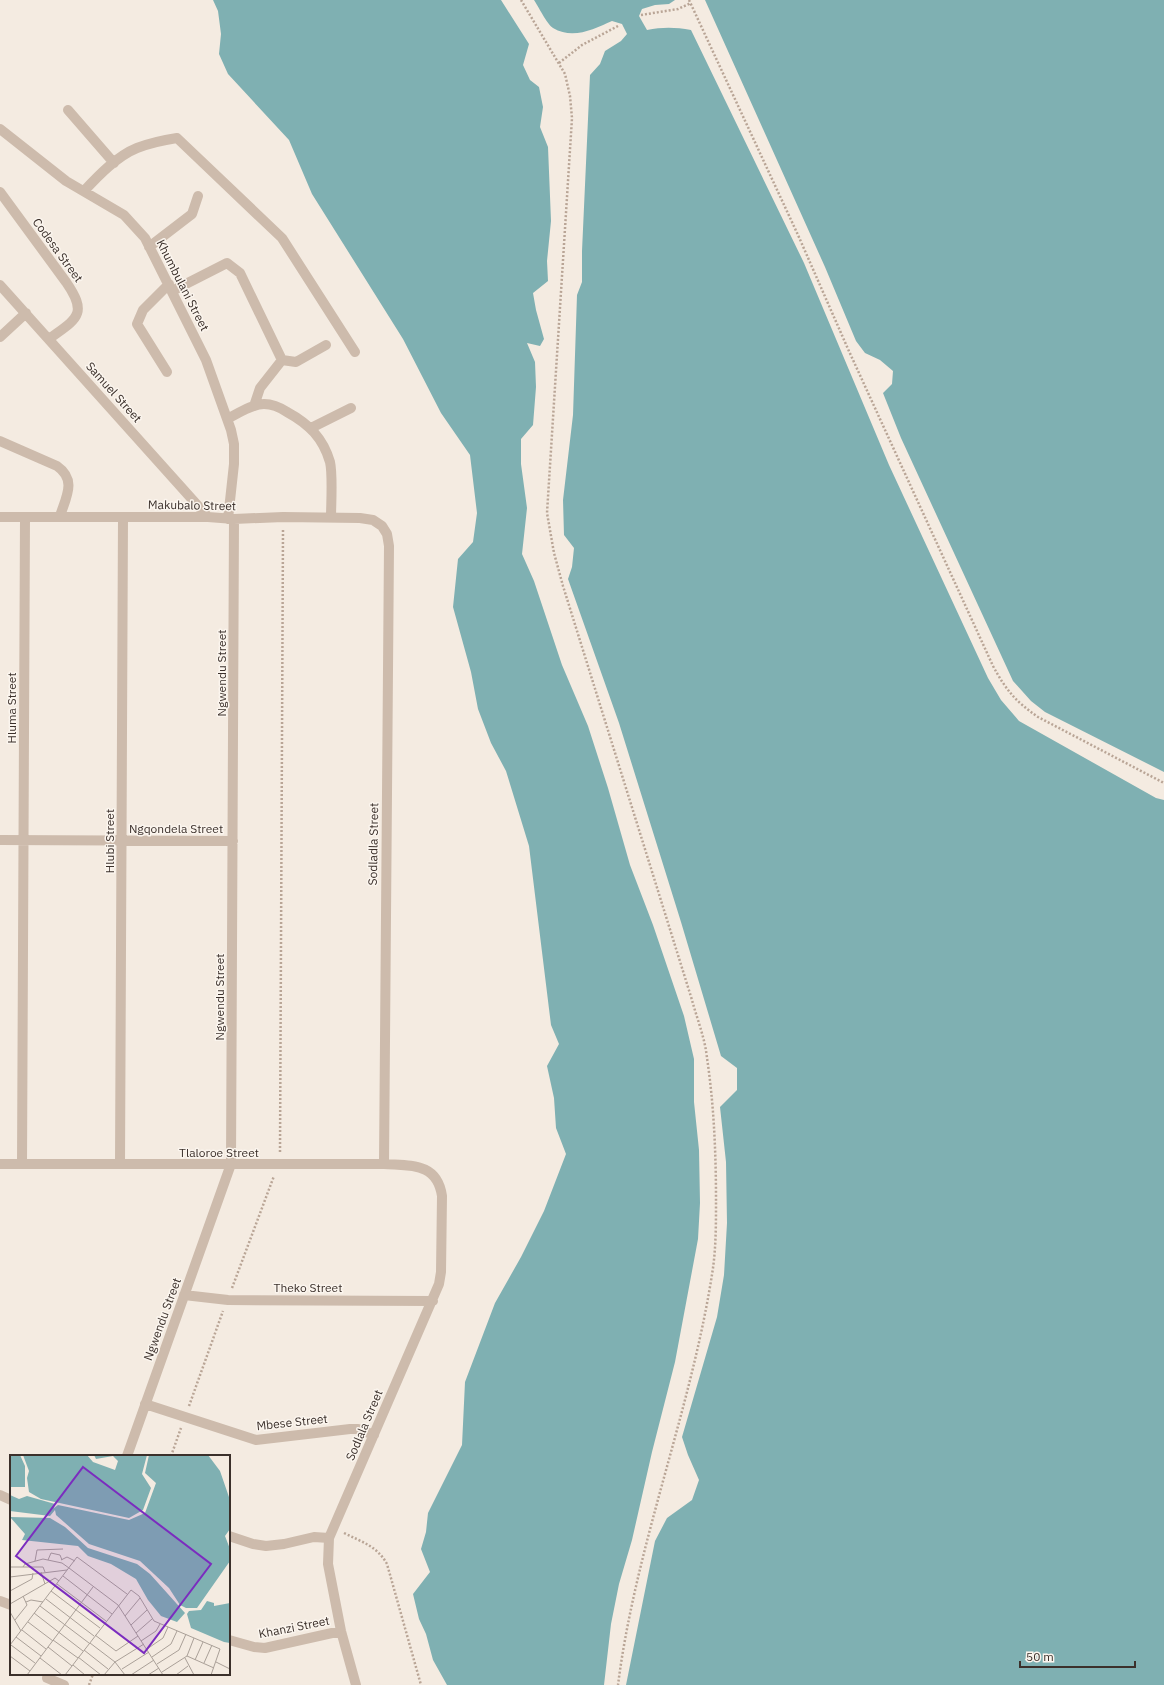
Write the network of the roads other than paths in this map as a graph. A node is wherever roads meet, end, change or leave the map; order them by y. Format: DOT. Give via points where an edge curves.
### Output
graph roads {
  1 [pos="68,110"];
  2 [pos="0,129"];
  3 [pos="114,163"];
  4 [pos="0,192"];
  5 [pos="84,192"];
  6 [pos="198,196"];
  7 [pos="149,247"];
  8 [pos="0,285"];
  9 [pos="170,287"];
  10 [pos="26,313"];
  11 [pos="0,337"];
  12 [pos="49,339"];
  13 [pos="326,345"];
  14 [pos="355,352"];
  15 [pos="282,360"];
  16 [pos="168,372"];
  17 [pos="254,406"];
  18 [pos="351,408"];
  19 [pos="227,419"];
  20 [pos="311,428"];
  21 [pos="0,441"];
  22 [pos="60,516"];
  23 [pos="0,517"];
  24 [pos="25,517"];
  25 [pos="123,517"];
  26 [pos="208,517"];
  27 [pos="331,518"];
  28 [pos="231,519"];
  29 [pos="382,526"];
  30 [pos="0,840"];
  31 [pos="23,840"];
  32 [pos="122,841"];
  33 [pos="233,841"];
  34 [pos="0,1164"];
  35 [pos="22,1164"];
  36 [pos="120,1164"];
  37 [pos="231,1164"];
  38 [pos="384,1164"];
  39 [pos="435,1177"];
  40 [pos="184,1294"];
  41 [pos="432,1301"];
  42 [pos="145,1404"];
  43 [pos="374,1435"];
  44 [pos="127,1455"];
  45 [pos="0,1495"];
  46 [pos="10,1500"];
  47 [pos="230,1536"];
  48 [pos="329,1538"];
  49 [pos="0,1601"];
  50 [pos="10,1605"];
  51 [pos="341,1631"];
  52 [pos="230,1640"];
  53 [pos="46,1679"];
  54 [pos="64,1685"];
  55 [pos="356,1685"];
  1 -- 3 [label="street"];
  2 -- 5 [label="street, Khumbulani Street"];
  3 -- 5 [label="street"];
  3 -- 14 [label="street" via="136,149 177,138 282,238"];
  4 -- 12 [label="street, Codesa Street" via="78,302 77,316 74,320"];
  5 -- 7 [label="street, Khumbulani Street" via="124,215 145,238"];
  6 -- 7 [label="street" via="192,214"];
  7 -- 9 [label="street, Khumbulani Street"];
  8 -- 10 [label="street, Samuel Street"];
  9 -- 15 [label="street" via="227,263 240,273"];
  9 -- 16 [label="street" via="143,310 137,324"];
  9 -- 19 [label="street, Khumbulani Street" via="206,360"];
  10 -- 11 [label="street"];
  10 -- 12 [label="street, Samuel Street"];
  12 -- 26 [label="street, Samuel Street"];
  13 -- 15 [label="street" via="296,362"];
  15 -- 17 [label="street" via="260,388"];
  17 -- 19 [label="street"];
  17 -- 20 [label="street" via="265,404 279,407"];
  18 -- 20 [label="street"];
  19 -- 28 [label="street, Khumbulani Street" via="234,444"];
  20 -- 27 [label="street" via="324,446 330,464"];
  21 -- 22 [label="street" via="65,471 68,477 68,490"];
  22 -- 24 [label="street, Makubalo Street"];
  22 -- 25 [label="street, Makubalo Street"];
  23 -- 24 [label="street, Makubalo Street"];
  24 -- 31 [label="street, Hluma Street"];
  25 -- 26 [label="street, Makubalo Street"];
  25 -- 32 [label="street, Hlubi Street"];
  26 -- 28 [label="street, Makubalo Street"];
  27 -- 28 [label="street, Makubalo Street"];
  27 -- 29 [label="street, Makubalo Street" via="373,520"];
  28 -- 33 [label="street, Ngwendu Street"];
  29 -- 38 [label="street, Sodladla Street" via="389,546"];
  30 -- 31 [label="street, Ngqondela Street"];
  31 -- 32 [label="street, Ngqondela Street"];
  31 -- 35 [label="street, Hluma Street"];
  32 -- 33 [label="street, Ngqondela Street"];
  32 -- 36 [label="street, Hlubi Street"];
  33 -- 37 [label="street, Ngwendu Street"];
  34 -- 35 [label="street, Tlaloroe Street"];
  35 -- 36 [label="street, Tlaloroe Street"];
  36 -- 37 [label="street, Tlaloroe Street"];
  37 -- 38 [label="street, Tlaloroe Street"];
  37 -- 40 [label="street, Ngwendu Street"];
  38 -- 39 [label="street, Tlaloroe Street" via="417,1166"];
  39 -- 41 [label="street, Sodlala Street" via="440,1185 442,1213 441,1272"];
  40 -- 41 [label="street, Theko Street" via="228,1300"];
  40 -- 42 [label="street, Ngwendu Street"];
  41 -- 43 [label="street, Sodlala Street"];
  42 -- 43 [label="street, Mbese Street" via="256,1440 350,1429"];
  42 -- 44 [label="street, Ngwendu Street"];
  43 -- 48 [label="street, Sodlala Street"];
  45 -- 46 [label="street"];
  47 -- 48 [label="street" via="266,1546 314,1536"];
  48 -- 51 [label="street, Sodlala Street" via="328,1564"];
  49 -- 50 [label="street"];
  51 -- 52 [label="street, Khanzi Street" via="265,1648"];
  51 -- 55 [label="street, Sodlala Street"];
  53 -- 54 [label="street"];
}
